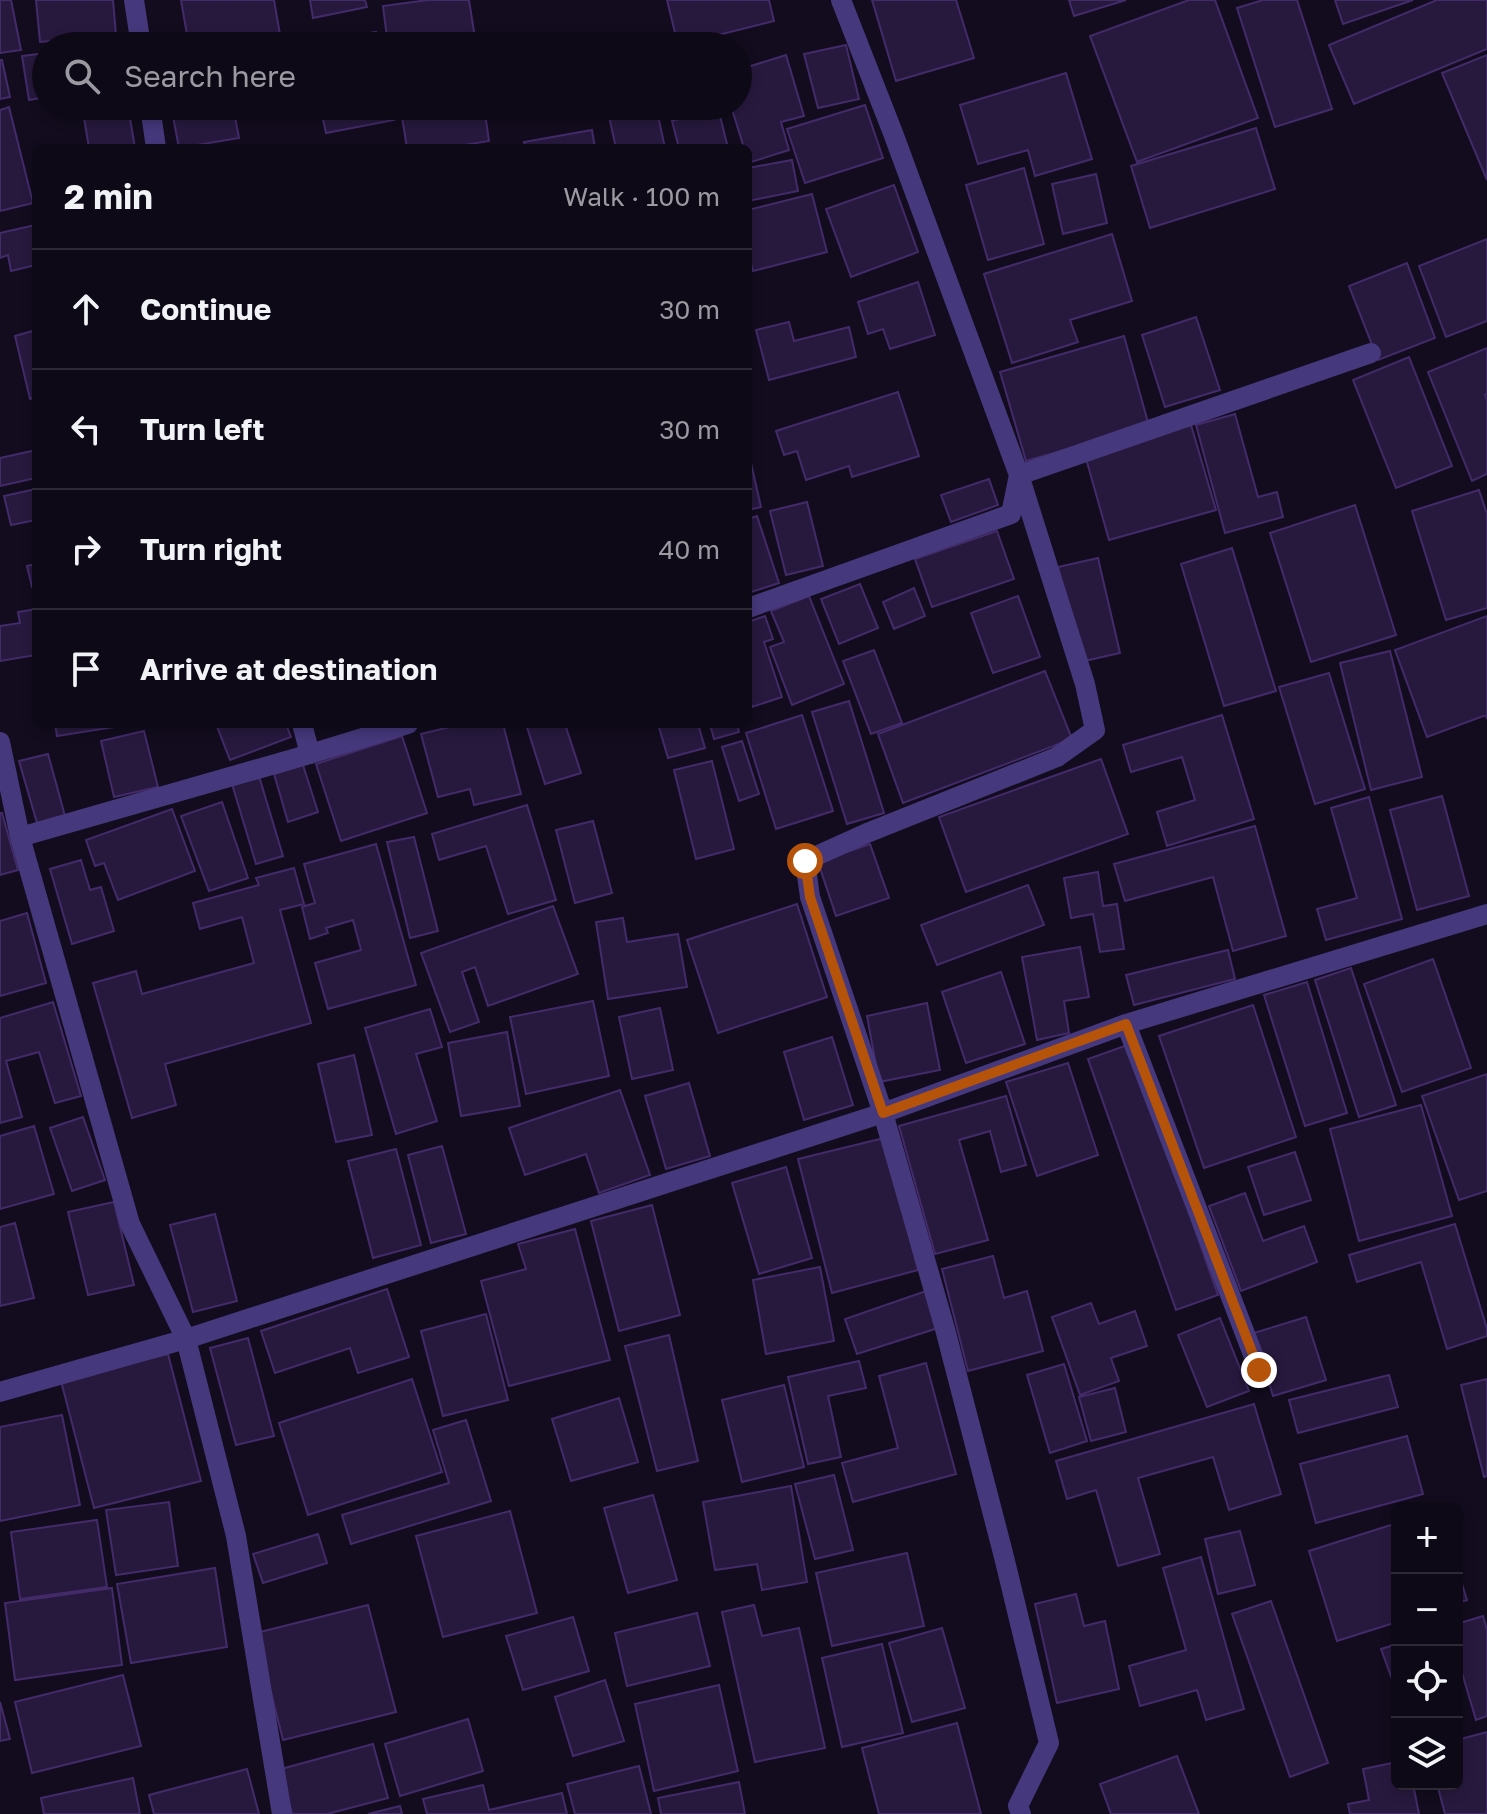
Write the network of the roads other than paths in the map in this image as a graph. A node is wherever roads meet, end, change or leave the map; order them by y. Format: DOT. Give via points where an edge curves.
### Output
graph roads {
  1 [pos="134,0"];
  2 [pos="841,0"];
  3 [pos="139,32"];
  4 [pos="152,120"];
  5 [pos="155,144"];
  6 [pos="1371,353"];
  7 [pos="1019,475"];
  8 [pos="752,607"];
  9 [pos="303,728"];
  10 [pos="395,728"];
  11 [pos="0,742"];
  12 [pos="310,754"];
  13 [pos="20,837"];
  14 [pos="1487,914"];
  15 [pos="1126,1024"];
  16 [pos="883,1113"];
  17 [pos="186,1339"];
  18 [pos="1259,1370"];
  19 [pos="0,1392"];
  20 [pos="282,1814"];
  21 [pos="1021,1814"];
  1 -- 3 [label="street"];
  2 -- 7 [label="street"];
  4 -- 5 [label="street"];
  6 -- 7 [label="street"];
  7 -- 8 [label="street" via="1011,514"];
  7 -- 16 [label="street" via="1095,730 1057,757 805,861 810,897"];
  9 -- 12 [label="street"];
  10 -- 12 [label="street"];
  11 -- 13 [label="street"];
  12 -- 13 [label="street"];
  13 -- 17 [label="street" via="130,1224"];
  14 -- 15 [label="street"];
  15 -- 16 [label="street"];
  15 -- 18 [label="street"];
  16 -- 17 [label="street"];
  16 -- 21 [label="street" via="945,1329 1049,1743 1018,1806"];
  17 -- 19 [label="street"];
  17 -- 20 [label="street" via="236,1536"];
}
